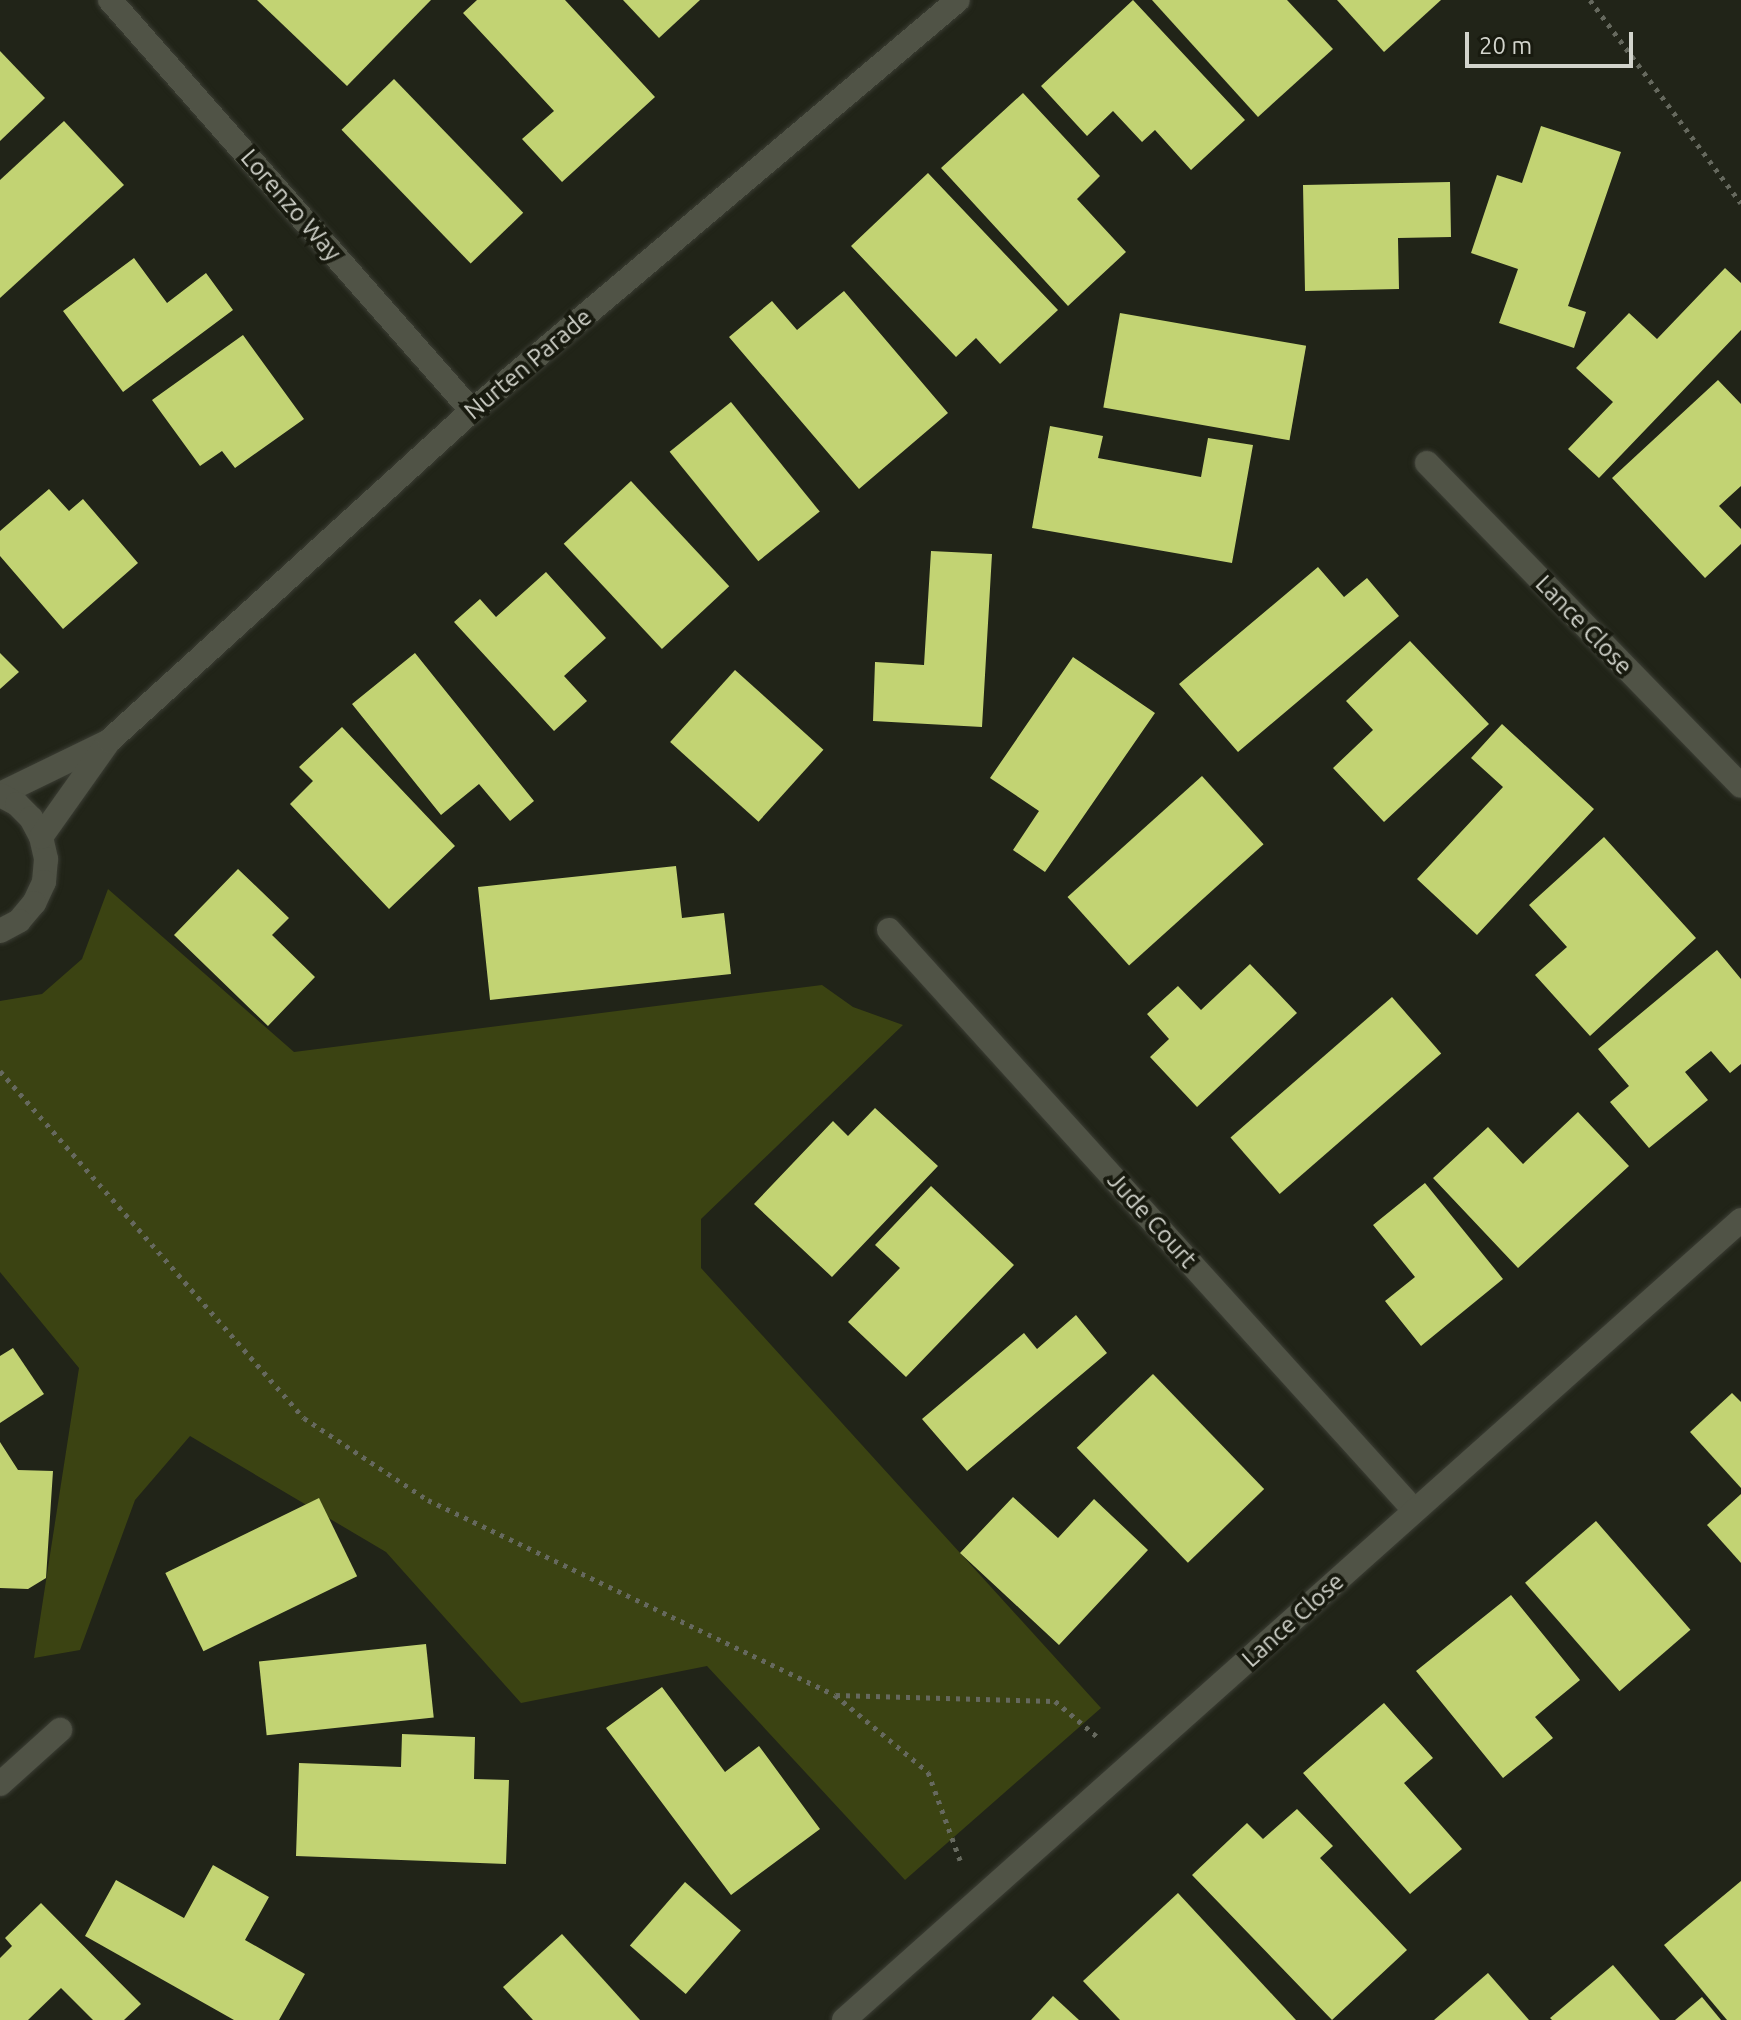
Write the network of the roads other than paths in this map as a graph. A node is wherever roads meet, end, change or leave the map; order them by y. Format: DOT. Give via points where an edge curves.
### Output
graph roads {
  1 [pos="110,0"];
  2 [pos="958,0"];
  3 [pos="472,411"];
  4 [pos="1427,463"];
  5 [pos="109,741"];
  6 [pos="1741,786"];
  7 [pos="0,794"];
  8 [pos="41,837"];
  9 [pos="889,930"];
  10 [pos="0,931"];
  11 [pos="1741,1220"];
  12 [pos="1414,1510"];
  13 [pos="60,1730"];
  14 [pos="0,1784"];
  15 [pos="844,2020"];
  1 -- 3 [label="street, Lorenzo Way"];
  2 -- 3 [label="street, Nurten Parade"];
  3 -- 5 [label="street, Nurten Parade"];
  4 -- 6 [label="street, Lance Close"];
  5 -- 7 [label="street, Nurten Parade"];
  5 -- 8 [label="street, Nurten Parade"];
  7 -- 8 [label="street" via="17,804"];
  8 -- 10 [label="street" via="44,882 26,912"];
  9 -- 12 [label="street, Jude Court"];
  11 -- 12 [label="street, Lance Close"];
  12 -- 15 [label="street, Lance Close"];
  13 -- 14 [label="street"];
}
